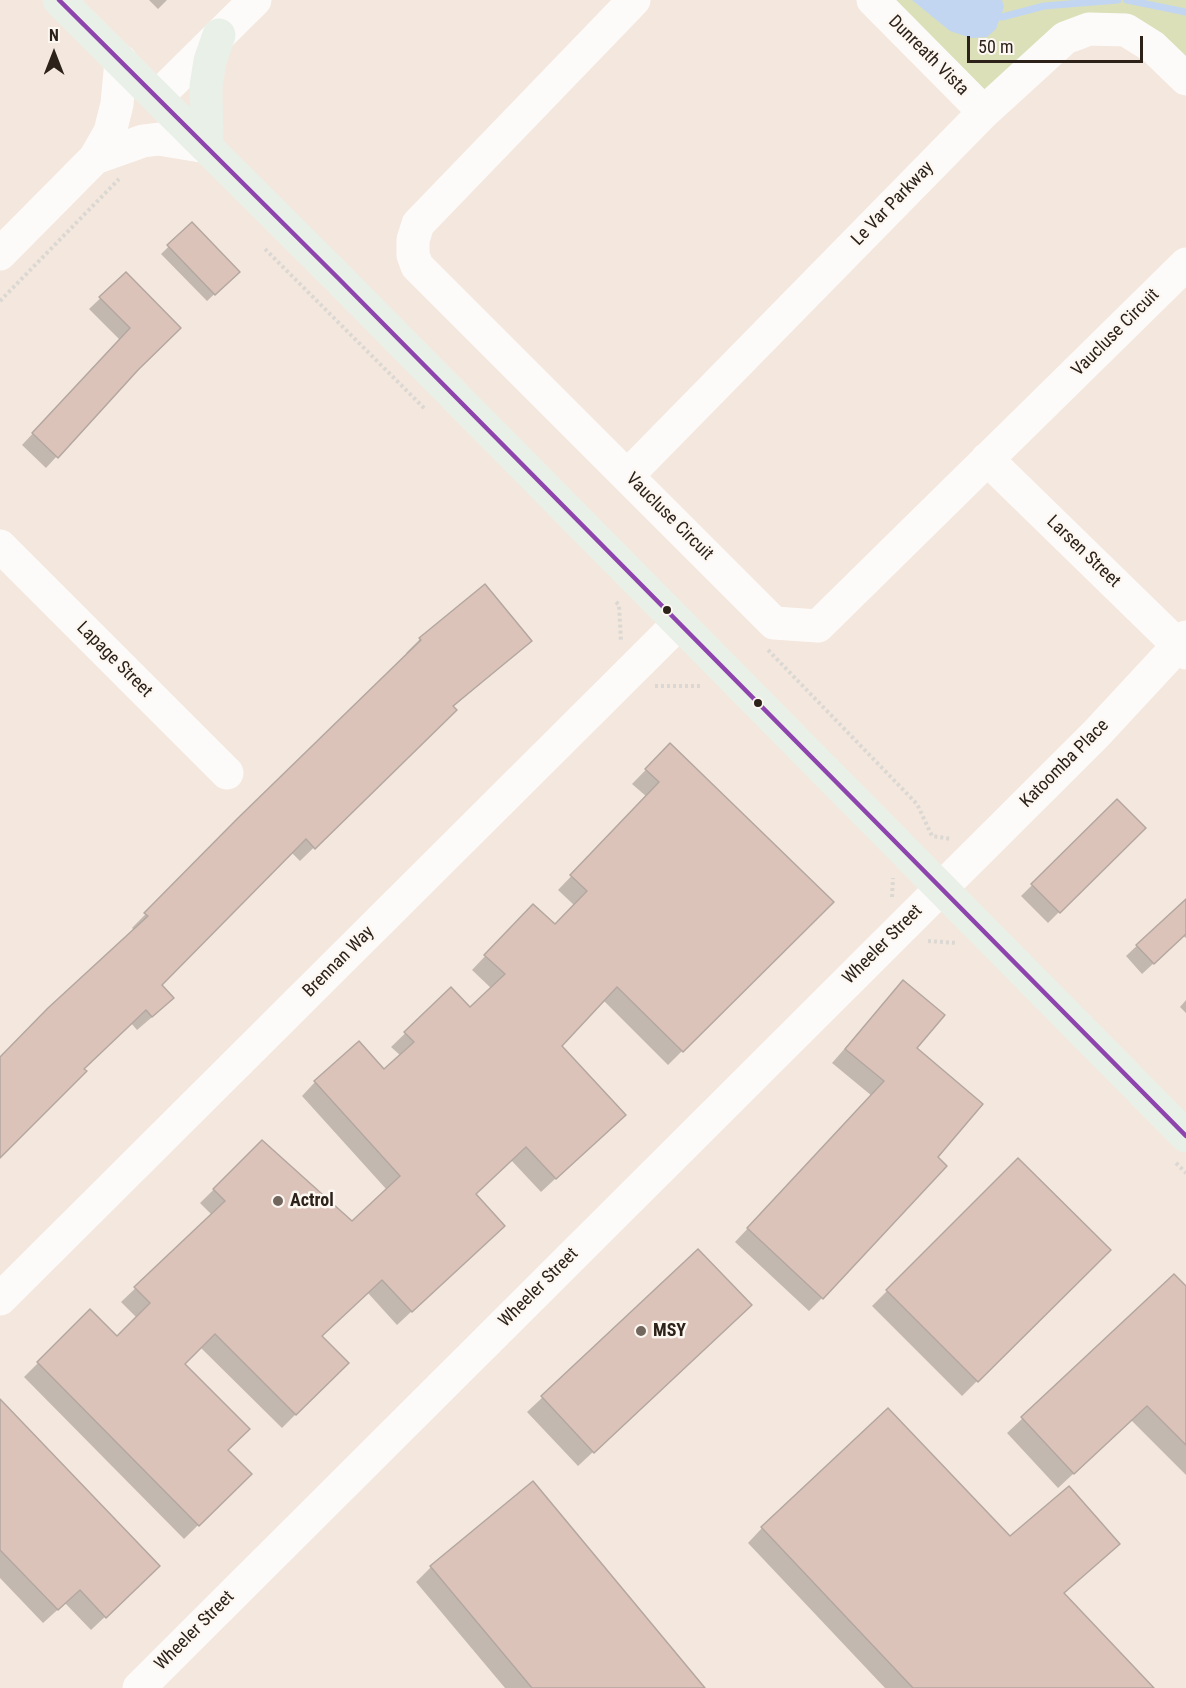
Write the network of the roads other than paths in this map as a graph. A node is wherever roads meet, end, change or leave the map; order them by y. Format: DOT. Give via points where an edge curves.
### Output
graph roads {
  1 [pos="59,0"];
  2 [pos="255,0"];
  3 [pos="873,0"];
  4 [pos="618,5"];
  5 [pos="219,35"];
  6 [pos="121,61"];
  7 [pos="1186,79"];
  8 [pos="157,97"];
  9 [pos="984,112"];
  10 [pos="207,147"];
  11 [pos="95,158"];
  12 [pos="0,254"];
  13 [pos="1186,264"];
  14 [pos="987,459"];
  15 [pos="627,476"];
  16 [pos="0,546"];
  17 [pos="678,624"];
  18 [pos="1183,645"];
  19 [pos="227,773"];
  20 [pos="940,888"];
  21 [pos="1178,1146"];
  22 [pos="0,1299"];
  23 [pos="139,1688"];
  1 -- 6 [label="main road"];
  2 -- 5 [label="street"];
  3 -- 9 [label="street, Dunreath Vista"];
  4 -- 15 [label="street, Vaucluse Circuit" via="418,225 413,255 417,266"];
  5 -- 8 [label="street"];
  5 -- 10 [label="main road" via="206,86"];
  6 -- 8 [label="main road"];
  6 -- 11 [label="street" via="110,132"];
  7 -- 9 [label="street, Le Var Parkway" via="1153,47 1126,30 1089,29 1065,38"];
  8 -- 10 [label="main road"];
  9 -- 15 [label="street, Le Var Parkway"];
  10 -- 11 [label="street" via="159,139"];
  10 -- 17 [label="main road"];
  11 -- 12 [label="street"];
  13 -- 14 [label="street, Vaucluse Circuit"];
  14 -- 15 [label="street, Vaucluse Circuit" via="818,626 774,623"];
  14 -- 18 [label="street, Larsen Street"];
  16 -- 19 [label="street, Lapage Street"];
  17 -- 20 [label="main road"];
  17 -- 22 [label="street, Brennan Way"];
  18 -- 20 [label="street, Katoomba Place"];
  20 -- 21 [label="main road"];
  20 -- 23 [label="street, Wheeler Street" via="918,934"];
}
